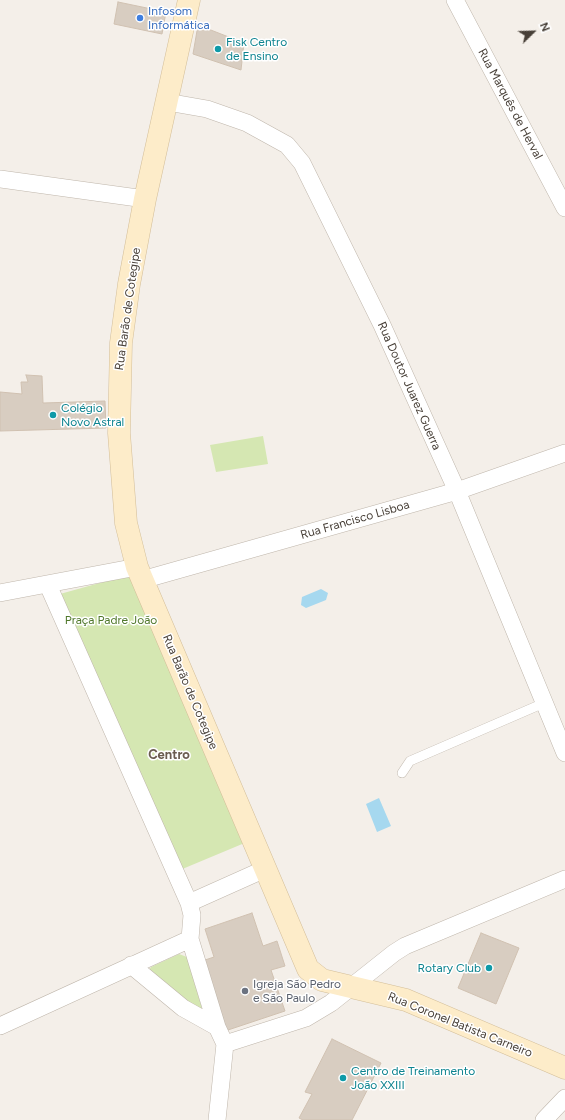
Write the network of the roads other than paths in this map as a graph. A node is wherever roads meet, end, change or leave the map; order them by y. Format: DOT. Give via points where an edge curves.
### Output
graph roads {
  1 [pos="189,0"];
  2 [pos="455,0"];
  3 [pos="167,102"];
  4 [pos="0,179"];
  5 [pos="145,199"];
  6 [pos="565,208"];
  7 [pos="565,453"];
  8 [pos="457,491"];
  9 [pos="140,573"];
  10 [pos="48,585"];
  11 [pos="0,593"];
  12 [pos="544,703"];
  13 [pos="565,753"];
  14 [pos="402,773"];
  15 [pos="265,869"];
  16 [pos="565,879"];
  17 [pos="189,903"];
  18 [pos="190,939"];
  19 [pos="131,965"];
  20 [pos="330,982"];
  21 [pos="352,986"];
  22 [pos="0,1026"];
  23 [pos="217,1027"];
  24 [pos="225,1044"];
  25 [pos="565,1068"];
  26 [pos="565,1098"];
  27 [pos="217,1120"];
  28 [pos="544,1120"];
  1 -- 3 [label="main road, Rua Barão de Cotegipe"];
  2 -- 6 [label="street, Rua Marquês de Herval"];
  3 -- 5 [label="main road, Rua Barão de Cotegipe"];
  3 -- 8 [label="street, Rua Doutor Juarez Guerra" via="207,109 248,123 279,139 296,153 382,325"];
  4 -- 5 [label="street"];
  5 -- 9 [label="main road, Rua Barão de Cotegipe" via="129,284 118,386 118,433 126,523"];
  7 -- 8 [label="street, Rua Francisco Lisboa"];
  8 -- 9 [label="street, Rua Francisco Lisboa"];
  8 -- 12 [label="street, Rua Doutor Juarez Guerra"];
  9 -- 10 [label="street, Rua Francisco Lisboa"];
  9 -- 15 [label="main road, Rua Barão de Cotegipe"];
  10 -- 11 [label="street, Rua Francisco Lisboa"];
  10 -- 17 [label="street"];
  12 -- 13 [label="street, Rua Doutor Juarez Guerra"];
  12 -- 14 [label="lane" via="410,761"];
  15 -- 17 [label="street"];
  15 -- 20 [label="main road, Rua Barão de Cotegipe" via="308,969 322,980"];
  16 -- 21 [label="street" via="405,946"];
  17 -- 18 [label="street" via="192,915"];
  18 -- 19 [label="street"];
  18 -- 23 [label="street"];
  19 -- 22 [label="street"];
  19 -- 23 [label="street" via="183,1008"];
  20 -- 21 [label="main road, Rua Coronel Batista Carneiro"];
  21 -- 24 [label="street" via="306,1018"];
  21 -- 25 [label="main road, Rua Coronel Batista Carneiro" via="406,1000"];
  23 -- 24 [label="street"];
  24 -- 27 [label="street"];
  26 -- 28 [label="street"];
}
